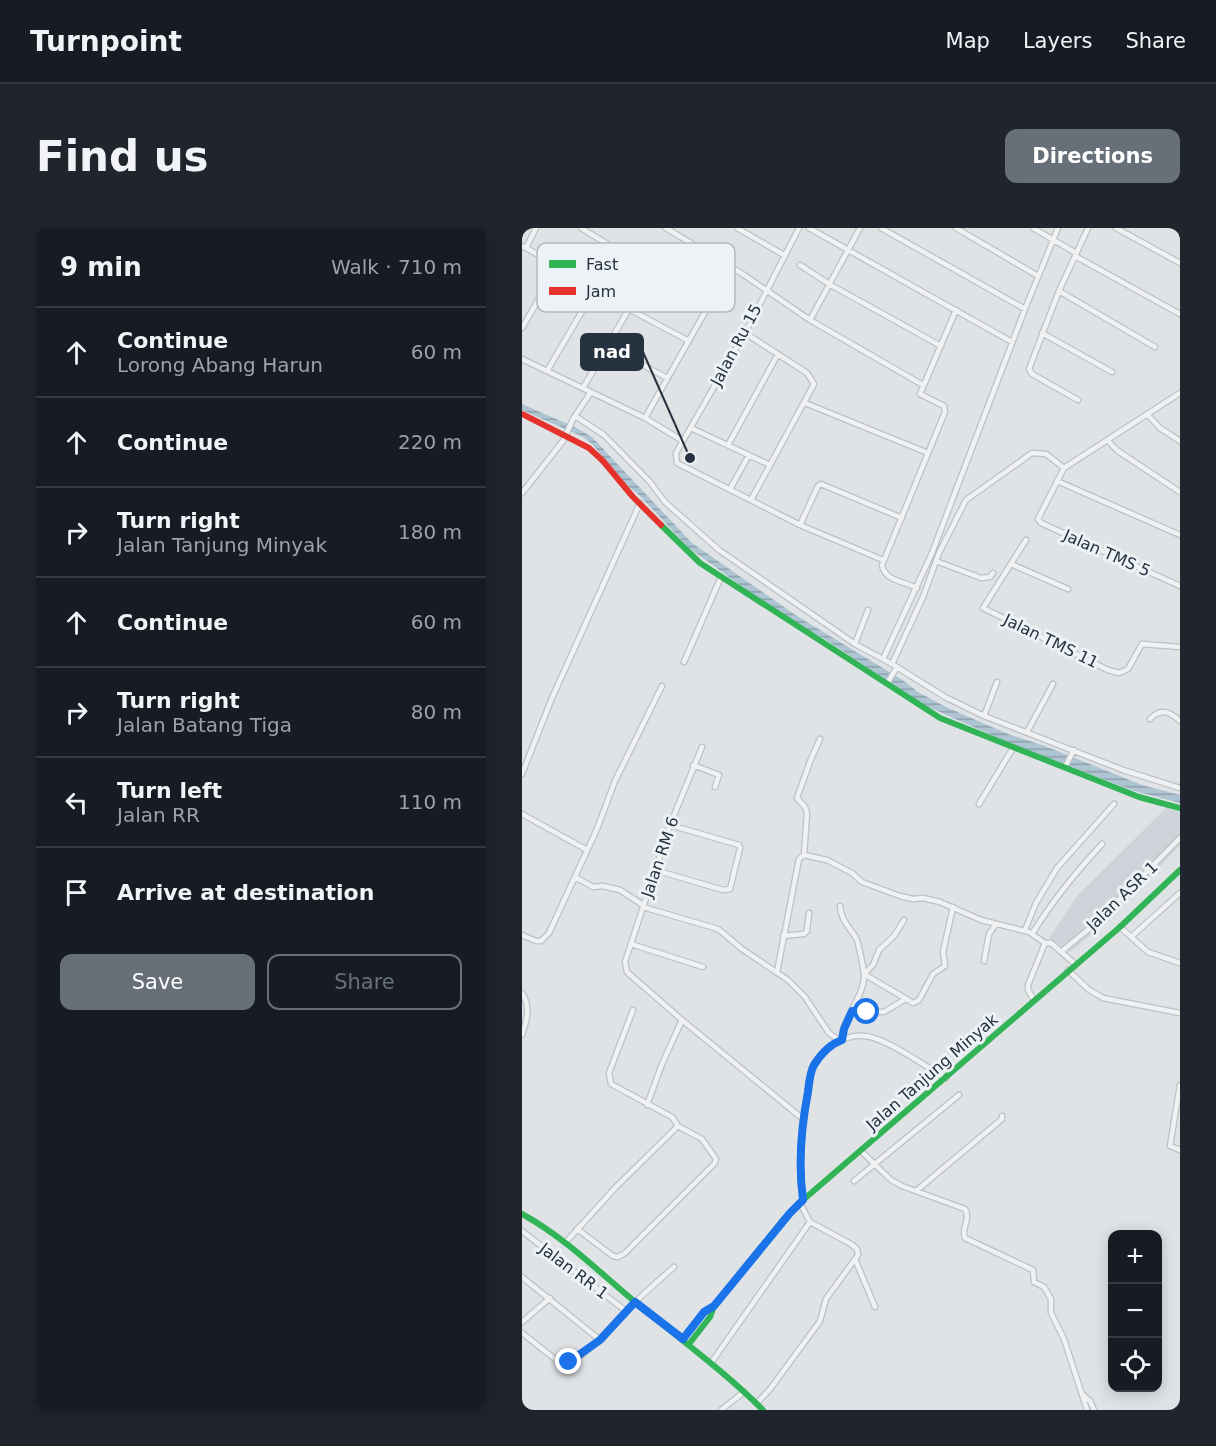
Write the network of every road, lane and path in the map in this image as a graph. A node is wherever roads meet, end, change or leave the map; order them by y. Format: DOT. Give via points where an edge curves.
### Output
graph roads {
  1 [pos="536,228"];
  2 [pos="666,228"];
  3 [pos="738,228"];
  4 [pos="799,228"];
  5 [pos="809,228"];
  6 [pos="860,228"];
  7 [pos="881,228"];
  8 [pos="956,228"];
  9 [pos="1033,228"];
  10 [pos="1058,228"];
  11 [pos="1088,228"];
  12 [pos="1116,228"];
  13 [pos="584,229"];
  14 [pos="1054,240"];
  15 [pos="607,243"];
  16 [pos="690,243"];
  17 [pos="524,247"];
  18 [pos="848,250"];
  19 [pos="1076,254"];
  20 [pos="784,255"];
  21 [pos="1180,263"];
  22 [pos="800,265"];
  23 [pos="735,271"];
  24 [pos="1038,276"];
  25 [pos="829,285"];
  26 [pos="766,290"];
  27 [pos="1059,291"];
  28 [pos="537,302"];
  29 [pos="1025,309"];
  30 [pos="956,310"];
  31 [pos="582,312"];
  32 [pos="627,312"];
  33 [pos="635,312"];
  34 [pos="705,312"];
  35 [pos="1180,314"];
  36 [pos="810,320"];
  37 [pos="522,328"];
  38 [pos="745,333"];
  39 [pos="1042,333"];
  40 [pos="689,341"];
  41 [pos="1012,342"];
  42 [pos="608,346"];
  43 [pos="941,346"];
  44 [pos="1155,347"];
  45 [pos="778,354"];
  46 [pos="522,359"];
  47 [pos="548,371"];
  48 [pos="1112,372"];
  49 [pos="667,378"];
  50 [pos="923,385"];
  51 [pos="583,388"];
  52 [pos="591,392"];
  53 [pos="1180,393"];
  54 [pos="1078,400"];
  55 [pos="805,403"];
  56 [pos="522,414"];
  57 [pos="1148,415"];
  58 [pos="574,418"];
  59 [pos="645,418"];
  60 [pos="691,428"];
  61 [pos="566,434"];
  62 [pos="1107,440"];
  63 [pos="683,441"];
  64 [pos="1180,441"];
  65 [pos="728,445"];
  66 [pos="928,453"];
  67 [pos="749,455"];
  68 [pos="770,465"];
  69 [pos="1064,468"];
  70 [pos="1057,481"];
  71 [pos="730,489"];
  72 [pos="1180,492"];
  73 [pos="522,493"];
  74 [pos="751,500"];
  75 [pos="640,503"];
  76 [pos="902,518"];
  77 [pos="800,525"];
  78 [pos="1180,535"];
  79 [pos="938,537"];
  80 [pos="945,540"];
  81 [pos="1026,540"];
  82 [pos="884,560"];
  83 [pos="936,561"];
  84 [pos="1011,564"];
  85 [pos="993,573"];
  86 [pos="721,577"];
  87 [pos="1180,586"];
  88 [pos="917,588"];
  89 [pos="1068,589"];
  90 [pos="868,610"];
  91 [pos="855,644"];
  92 [pos="1180,647"];
  93 [pos="883,659"];
  94 [pos="684,662"];
  95 [pos="895,667"];
  96 [pos="997,682"];
  97 [pos="887,683"];
  98 [pos="1053,684"];
  99 [pos="662,686"];
  100 [pos="984,716"];
  101 [pos="1150,719"];
  102 [pos="1180,721"];
  103 [pos="1027,732"];
  104 [pos="820,739"];
  105 [pos="702,747"];
  106 [pos="1013,748"];
  107 [pos="1074,751"];
  108 [pos="693,765"];
  109 [pos="1065,766"];
  110 [pos="522,774"];
  111 [pos="715,787"];
  112 [pos="1180,788"];
  113 [pos="979,804"];
  114 [pos="1114,804"];
  115 [pos="1180,808"];
  116 [pos="522,814"];
  117 [pos="669,825"];
  118 [pos="1180,838"];
  119 [pos="1102,844"];
  120 [pos="587,849"];
  121 [pos="804,855"];
  122 [pos="655,870"];
  123 [pos="1180,871"];
  124 [pos="575,877"];
  125 [pos="1180,893"];
  126 [pos="643,906"];
  127 [pos="840,906"];
  128 [pos="953,907"];
  129 [pos="809,913"];
  130 [pos="904,920"];
  131 [pos="996,924"];
  132 [pos="1120,927"];
  133 [pos="1025,930"];
  134 [pos="1032,934"];
  135 [pos="522,935"];
  136 [pos="783,936"];
  137 [pos="1131,937"];
  138 [pos="1044,943"];
  139 [pos="631,944"];
  140 [pos="1062,951"];
  141 [pos="984,961"];
  142 [pos="1180,963"];
  143 [pos="1075,964"];
  144 [pos="703,967"];
  145 [pos="1068,970"];
  146 [pos="777,972"];
  147 [pos="864,974"];
  148 [pos="522,993"];
  149 [pos="904,1000"];
  150 [pos="1034,1000"];
  151 [pos="633,1010"];
  152 [pos="852,1011"];
  153 [pos="1180,1013"];
  154 [pos="682,1020"];
  155 [pos="522,1035"];
  156 [pos="841,1040"];
  157 [pos="946,1078"];
  158 [pos="1180,1085"];
  159 [pos="959,1095"];
  160 [pos="647,1105"];
  161 [pos="1178,1108"];
  162 [pos="1002,1116"];
  163 [pos="803,1119"];
  164 [pos="678,1126"];
  165 [pos="1180,1150"];
  166 [pos="861,1151"];
  167 [pos="874,1164"];
  168 [pos="854,1181"];
  169 [pos="916,1191"];
  170 [pos="801,1201"];
  171 [pos="522,1214"];
  172 [pos="810,1222"];
  173 [pos="577,1229"];
  174 [pos="522,1232"];
  175 [pos="566,1242"];
  176 [pos="855,1259"];
  177 [pos="674,1267"];
  178 [pos="522,1277"];
  179 [pos="550,1298"];
  180 [pos="635,1302"];
  181 [pos="875,1307"];
  182 [pos="626,1311"];
  183 [pos="522,1322"];
  184 [pos="522,1333"];
  185 [pos="600,1340"];
  186 [pos="686,1342"];
  187 [pos="711,1363"];
  188 [pos="744,1392"];
  189 [pos="1082,1394"];
  190 [pos="757,1403"];
  191 [pos="721,1410"];
  192 [pos="763,1410"];
  193 [pos="1087,1410"];
  194 [pos="1094,1410"];
  1 -- 17 [label="street"];
  2 -- 16 [label="street"];
  3 -- 20 [label="street"];
  4 -- 20 [label="street, Jalan Ru 15"];
  5 -- 18 [label="street"];
  6 -- 18 [label="street"];
  7 -- 29 [label="street"];
  8 -- 24 [label="street"];
  9 -- 14 [label="street"];
  10 -- 14 [label="street"];
  11 -- 19 [label="street"];
  12 -- 21 [label="street"];
  13 -- 15 [label="street"];
  14 -- 19 [label="street"];
  14 -- 24 [label="street"];
  18 -- 25 [label="street"];
  18 -- 30 [label="street"];
  19 -- 27 [label="street"];
  19 -- 35 [label="street"];
  20 -- 26 [label="street, Jalan Ru 15"];
  22 -- 25 [label="street"];
  23 -- 26 [label="street"];
  24 -- 29 [label="street"];
  25 -- 36 [label="street"];
  25 -- 43 [label="street"];
  26 -- 36 [label="street"];
  26 -- 38 [label="street, Jalan Ru 15"];
  27 -- 39 [label="street"];
  27 -- 44 [label="street"];
  28 -- 37 [label="street"];
  29 -- 41 [label="street"];
  30 -- 41 [label="street"];
  30 -- 43 [label="street"];
  31 -- 47 [label="street"];
  32 -- 42 [label="street"];
  33 -- 40 [label="street"];
  34 -- 40 [label="street"];
  36 -- 50 [label="street"];
  38 -- 45 [label="street"];
  38 -- 60 [label="street, Jalan Ru 15"];
  39 -- 48 [label="street"];
  39 -- 54 [label="street" via="1030,371"];
  40 -- 49 [label="street"];
  41 -- 79 [label="street"];
  42 -- 49 [label="street"];
  42 -- 51 [label="street"];
  43 -- 50 [label="street"];
  45 -- 55 [label="street" via="813,380"];
  45 -- 65 [label="street"];
  46 -- 47 [label="street"];
  47 -- 51 [label="street"];
  49 -- 59 [label="street"];
  50 -- 66 [label="street" via="920,394 946,409"];
  51 -- 52 [label="street"];
  52 -- 58 [label="street"];
  52 -- 59 [label="street"];
  53 -- 57 [label="street"];
  55 -- 66 [label="street"];
  55 -- 68 [label="street"];
  56 -- 61 [label="main road"];
  57 -- 62 [label="street"];
  57 -- 64 [label="street"];
  58 -- 61 [label="street"];
  58 -- 91 [label="street" via="604,435 665,502 719,550"];
  59 -- 63 [label="street"];
  60 -- 63 [label="street, Jalan Ru 15"];
  60 -- 65 [label="street"];
  61 -- 73 [label="street"];
  61 -- 75 [label="main road" via="596,453"];
  62 -- 69 [label="street"];
  62 -- 72 [label="street"];
  63 -- 71 [label="street, Jalan Ru 15" via="676,453 677,463"];
  65 -- 67 [label="street"];
  66 -- 76 [label="street"];
  67 -- 68 [label="street"];
  67 -- 71 [label="street"];
  68 -- 74 [label="street"];
  69 -- 70 [label="street"];
  69 -- 80 [label="street" via="1046,454 1032,453 966,500"];
  70 -- 78 [label="street"];
  70 -- 87 [label="street, Jalan TMS 5" via="1038,517 1041,523"];
  71 -- 74 [label="street"];
  74 -- 77 [label="street"];
  75 -- 86 [label="main road" via="688,553"];
  75 -- 110 [label="street"];
  76 -- 77 [label="street" via="821,484"];
  76 -- 82 [label="street"];
  77 -- 82 [label="street"];
  79 -- 80 [label="street"];
  79 -- 88 [label="street"];
  80 -- 83 [label="street"];
  81 -- 84 [label="street"];
  82 -- 88 [label="street" via="884,573"];
  83 -- 85 [label="street" via="981,578"];
  83 -- 95 [label="street"];
  84 -- 89 [label="street"];
  84 -- 92 [label="street, Jalan TMS 11" via="982,608 1119,673 1128,669 1142,644"];
  86 -- 94 [label="street"];
  86 -- 97 [label="main road"];
  88 -- 93 [label="street"];
  90 -- 91 [label="street"];
  91 -- 93 [label="street"];
  93 -- 95 [label="street"];
  95 -- 97 [label="street"];
  95 -- 100 [label="street" via="945,698"];
  96 -- 100 [label="street"];
  97 -- 106 [label="main road" via="940,718"];
  98 -- 103 [label="street"];
  99 -- 120 [label="street"];
  100 -- 103 [label="street"];
  101 -- 102 [label="street" via="1163,711"];
  103 -- 107 [label="street"];
  104 -- 121 [label="street" via="797,798 807,813"];
  105 -- 108 [label="street, Jalan RM 6"];
  106 -- 109 [label="main road"];
  106 -- 113 [label="street"];
  107 -- 109 [label="street"];
  107 -- 112 [label="street"];
  108 -- 111 [label="street" via="719,775"];
  108 -- 117 [label="street, Jalan RM 6"];
  109 -- 115 [label="main road" via="1139,797"];
  114 -- 133 [label="street" via="1057,868"];
  116 -- 120 [label="street"];
  117 -- 122 [label="street, Jalan RM 6"];
  117 -- 122 [label="street" via="737,844 740,848 730,889"];
  118 -- 140 [label="street, Jalan ASR 1" via="1095,924"];
  119 -- 134 [label="street" via="1046,911"];
  120 -- 124 [label="street"];
  121 -- 128 [label="street" via="835,864 862,882 900,896"];
  121 -- 136 [label="street" via="799,859"];
  122 -- 126 [label="street, Jalan RM 6"];
  123 -- 132 [label="main road, Jalan Tanjung Minyak"];
  124 -- 126 [label="street" via="593,887 620,890"];
  124 -- 135 [label="street" via="542,941"];
  125 -- 137 [label="street"];
  126 -- 139 [label="street, Jalan RM 6"];
  126 -- 146 [label="street" via="718,929"];
  127 -- 147 [label="street" via="841,916 857,938"];
  128 -- 131 [label="street"];
  128 -- 149 [label="street" via="943,952 945,966 933,974 919,1000 913,1004"];
  129 -- 136 [label="street" via="804,934"];
  130 -- 147 [label="street"];
  131 -- 133 [label="street"];
  131 -- 141 [label="street" via="989,934"];
  132 -- 137 [label="street"];
  132 -- 143 [label="main road, Jalan Tanjung Minyak"];
  133 -- 134 [label="street"];
  134 -- 138 [label="street"];
  136 -- 146 [label="street"];
  137 -- 142 [label="street" via="1148,952"];
  138 -- 140 [label="street" via="1052,943"];
  138 -- 150 [label="street" via="1028,984"];
  139 -- 144 [label="street"];
  139 -- 154 [label="street, Jalan RM 6" via="625,970"];
  140 -- 143 [label="street"];
  143 -- 145 [label="main road, Jalan Tanjung Minyak"];
  145 -- 150 [label="main road, Jalan Tanjung Minyak"];
  145 -- 153 [label="street" via="1102,998"];
  146 -- 156 [label="street" via="805,998 829,1033"];
  147 -- 149 [label="street"];
  147 -- 152 [label="street"];
  148 -- 155 [label="street" via="528,1007"];
  149 -- 152 [label="street" via="884,1012"];
  150 -- 157 [label="main road, Jalan Tanjung Minyak"];
  151 -- 160 [label="street" via="609,1079 615,1087"];
  152 -- 156 [label="street"];
  154 -- 160 [label="street"];
  154 -- 163 [label="street"];
  156 -- 157 [label="street" via="859,1035 872,1037"];
  156 -- 163 [label="street" via="814,1065"];
  157 -- 166 [label="main road, Jalan Tanjung Minyak"];
  158 -- 161 [label="street"];
  159 -- 167 [label="street"];
  160 -- 164 [label="street" via="672,1117"];
  161 -- 165 [label="street" via="1170,1146"];
  162 -- 169 [label="street"];
  163 -- 170 [label="street"];
  164 -- 173 [label="street"];
  164 -- 173 [label="street" via="702,1139 716,1159 673,1206 618,1257"];
  166 -- 167 [label="street"];
  166 -- 170 [label="main road, Jalan Tanjung Minyak"];
  167 -- 168 [label="street"];
  167 -- 169 [label="street" via="891,1180"];
  169 -- 189 [label="street" via="965,1209 968,1216 964,1238 1033,1270 1034,1282 1044,1287 1051,1299 1051,1313"];
  170 -- 172 [label="street"];
  170 -- 186 [label="main road, Jalan Tanjung Minyak"];
  171 -- 175 [label="main road"];
  172 -- 176 [label="street" via="852,1244 858,1252"];
  172 -- 187 [label="street"];
  173 -- 175 [label="street"];
  174 -- 182 [label="street, Jalan RR 1"];
  175 -- 180 [label="main road"];
  176 -- 181 [label="street"];
  176 -- 190 [label="street" via="826,1299 820,1321"];
  177 -- 180 [label="street"];
  178 -- 179 [label="street"];
  179 -- 183 [label="street"];
  179 -- 185 [label="street"];
  180 -- 182 [label="street"];
  180 -- 186 [label="main road"];
  182 -- 185 [label="street"];
  184 -- 185 [label="street" via="564,1363"];
  186 -- 187 [label="main road"];
  187 -- 188 [label="main road"];
  188 -- 190 [label="main road"];
  188 -- 191 [label="street"];
  189 -- 193 [label="street"];
  189 -- 194 [label="street"];
  190 -- 192 [label="main road"];
}
